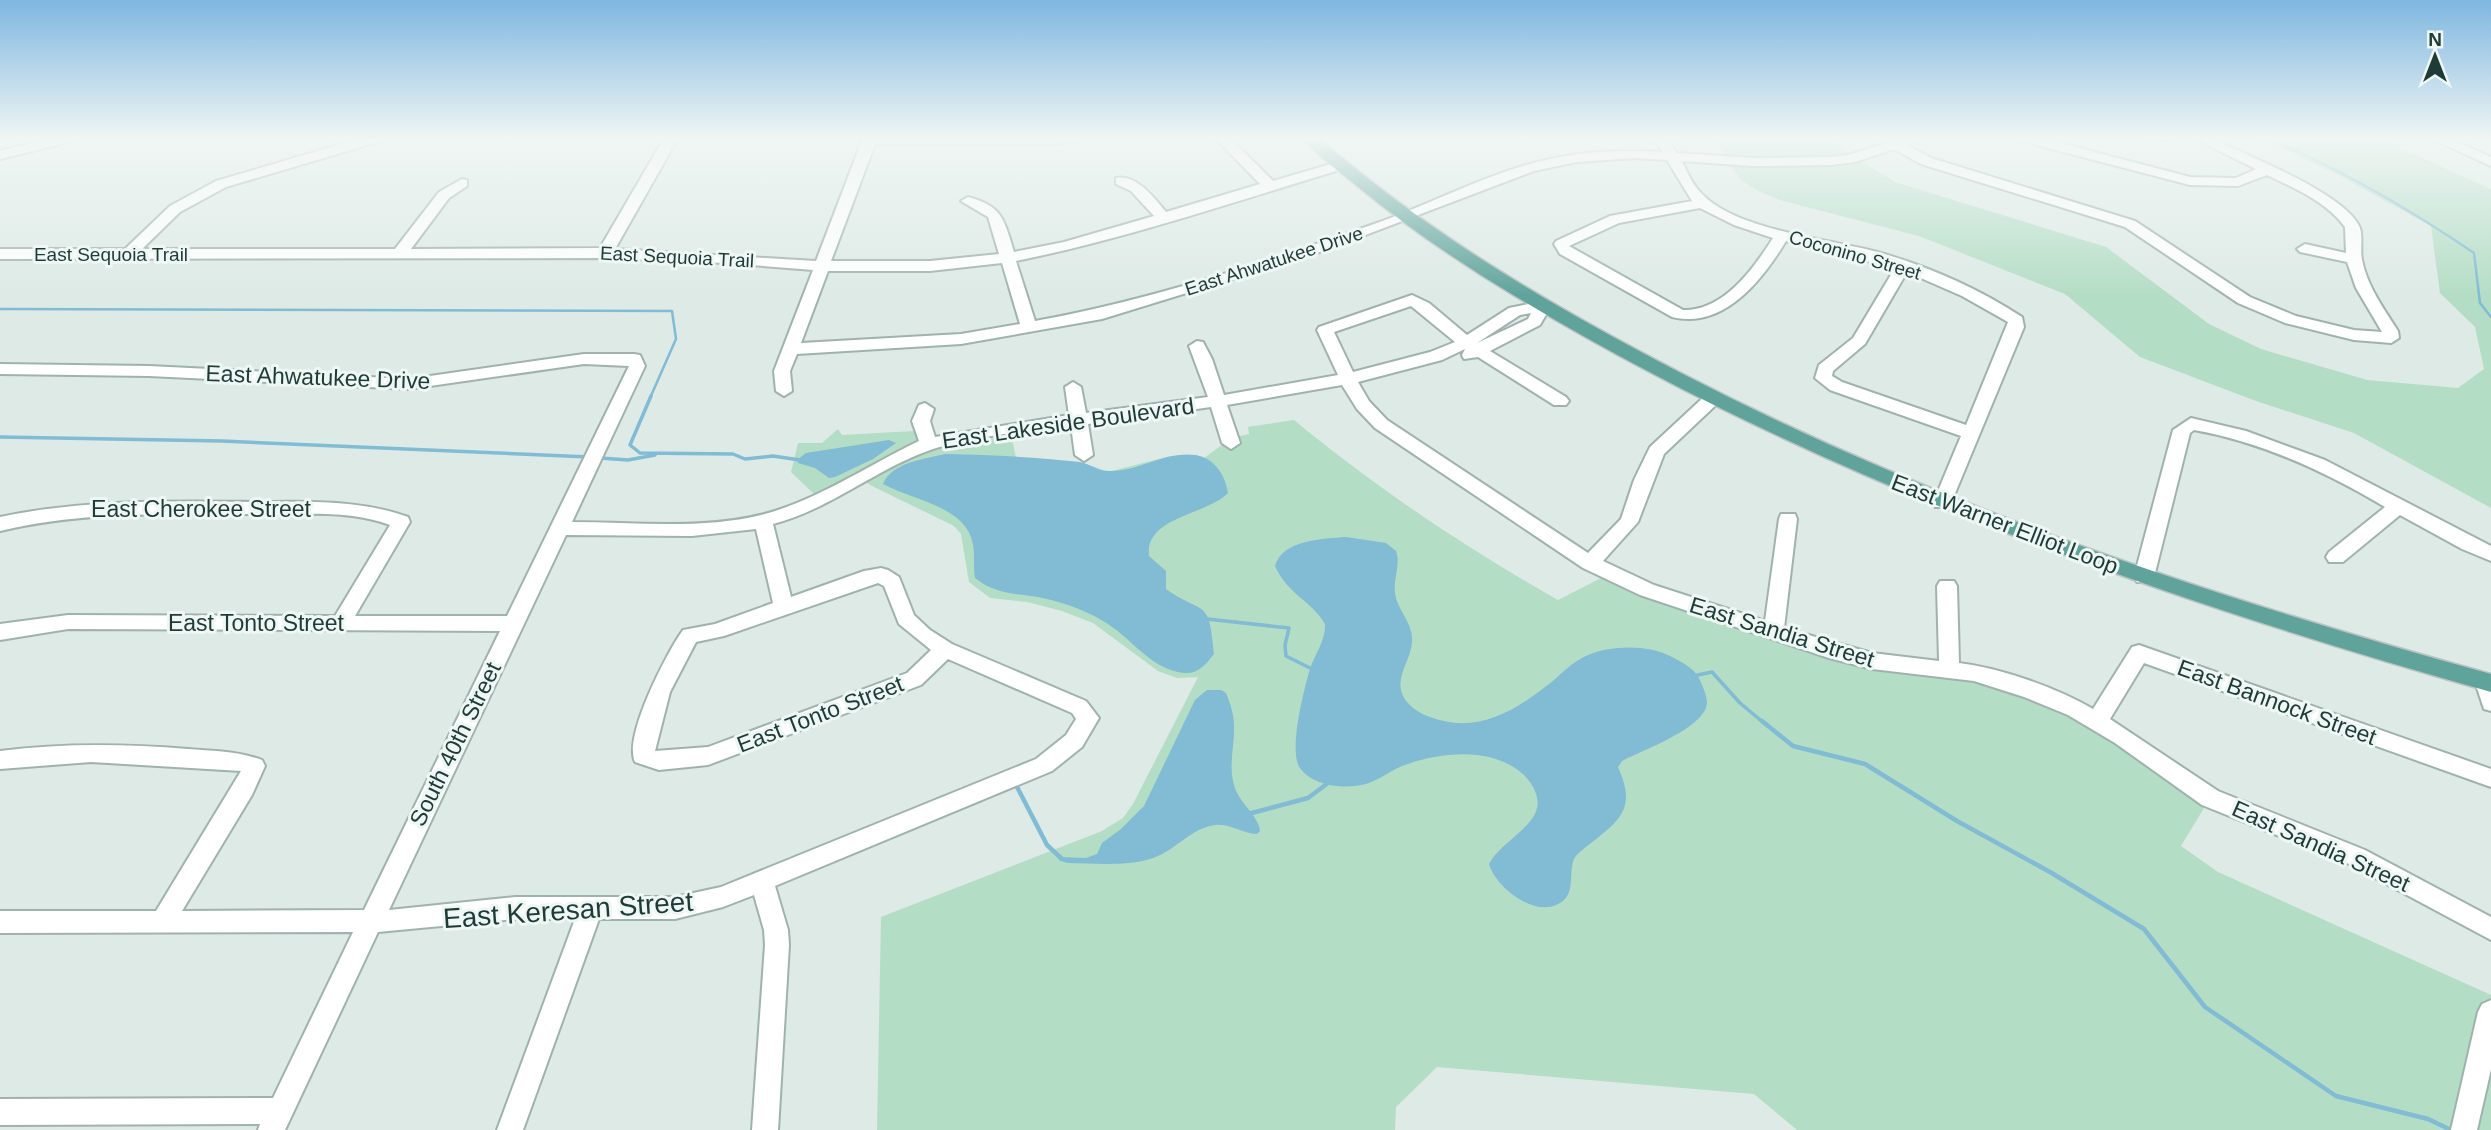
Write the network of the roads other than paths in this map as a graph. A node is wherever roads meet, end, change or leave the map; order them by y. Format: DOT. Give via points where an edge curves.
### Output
graph roads {
  1 [pos="209,191"];
  2 [pos="450,191"];
  3 [pos="641,191"];
  4 [pos="849,191"];
  5 [pos="1139,191"];
  6 [pos="1259,191"];
  7 [pos="1373,191"];
  8 [pos="1477,191"];
  9 [pos="1692,191"];
  10 [pos="2024,191"];
  11 [pos="2307,191"];
  12 [pos="968,201"];
  13 [pos="1702,203"];
  14 [pos="1405,217"];
  15 [pos="1165,219"];
  16 [pos="1783,234"];
  17 [pos="2305,249"];
  18 [pos="605,253"];
  19 [pos="0,254"];
  20 [pos="129,254"];
  21 [pos="399,254"];
  22 [pos="1007,258"];
  23 [pos="2354,259"];
  24 [pos="1904,265"];
  25 [pos="821,266"];
  26 [pos="1412,300"];
  27 [pos="1543,306"];
  28 [pos="2016,320"];
  29 [pos="1029,327"];
  30 [pos="1325,330"];
  31 [pos="2391,338"];
  32 [pos="1196,346"];
  33 [pos="1472,347"];
  34 [pos="790,349"];
  35 [pos="634,359"];
  36 [pos="0,369"];
  37 [pos="1350,384"];
  38 [pos="1073,387"];
  39 [pos="784,391"];
  40 [pos="1712,399"];
  41 [pos="1217,401"];
  42 [pos="1560,401"];
  43 [pos="925,409"];
  44 [pos="1078,420"];
  45 [pos="1971,433"];
  46 [pos="1231,443"];
  47 [pos="924,446"];
  48 [pos="1084,455"];
  49 [pos="1942,503"];
  50 [pos="2397,507"];
  51 [pos="1788,519"];
  52 [pos="764,521"];
  53 [pos="0,524"];
  54 [pos="559,528"];
  55 [pos="2491,554"];
  56 [pos="2336,557"];
  57 [pos="1590,563"];
  58 [pos="2144,577"];
  59 [pos="1947,586"];
  60 [pos="784,607"];
  61 [pos="340,624"];
  62 [pos="513,624"];
  63 [pos="1774,631"];
  64 [pos="0,632"];
  65 [pos="945,649"];
  66 [pos="1949,669"];
  67 [pos="2489,689"];
  68 [pos="2096,722"];
  69 [pos="0,760"];
  70 [pos="2491,778"];
  71 [pos="762,881"];
  72 [pos="590,909"];
  73 [pos="0,922"];
  74 [pos="369,922"];
  75 [pos="162,923"];
  76 [pos="2491,929"];
  77 [pos="2491,1012"];
  78 [pos="0,1112"];
  79 [pos="276,1121"];
  80 [pos="2464,1127"];
  81 [pos="510,1130"];
  82 [pos="765,1130"];
  1 -- 20 [label="street" via="175,209"];
  2 -- 21 [label="street"];
  3 -- 18 [label="street"];
  4 -- 25 [label="street"];
  5 -- 15 [label="street"];
  6 -- 15 [label="street, East Sequoia Trail"];
  7 -- 14 [label="main road, East Warner Elliot Loop"];
  8 -- 14 [label="street, East Ahwatukee Drive"];
  9 -- 13 [label="street, Coconino Street"];
  10 -- 31 [label="street" via="2130,223 2244,300 2291,320 2354,335"];
  11 -- 23 [label="street" via="2346,217 2353,229"];
  12 -- 22 [label="street" via="995,216"];
  13 -- 16 [label="street, Coconino Street" via="1729,218"];
  13 -- 16 [label="street" via="1615,219 1561,244 1564,251 1688,316 1740,294"];
  14 -- 27 [label="main road, East Warner Elliot Loop"];
  14 -- 29 [label="street, East Ahwatukee Drive" via="1168,296"];
  15 -- 22 [label="street, East Sequoia Trail"];
  16 -- 24 [label="street, Coconino Street"];
  17 -- 23 [label="street"];
  18 -- 21 [label="street, East Sequoia Trail"];
  18 -- 25 [label="street, East Sequoia Trail"];
  19 -- 20 [label="street, East Sequoia Trail"];
  20 -- 21 [label="street, East Sequoia Trail"];
  22 -- 25 [label="street, East Sequoia Trail" via="921,266"];
  22 -- 29 [label="street"];
  23 -- 31 [label="street" via="2368,298"];
  24 -- 28 [label="street, Coconino Street"];
  24 -- 45 [label="street" via="1864,334 1825,369 1823,378"];
  25 -- 34 [label="street"];
  26 -- 30 [label="street"];
  26 -- 33 [label="street"];
  27 -- 33 [label="street, East Lakeside Boulevard" via="1534,322"];
  27 -- 40 [label="main road, East Warner Elliot Loop"];
  28 -- 45 [label="street"];
  29 -- 34 [label="street, East Ahwatukee Drive" via="939,341"];
  30 -- 37 [label="street, East Sandia Street"];
  32 -- 41 [label="street"];
  33 -- 37 [label="street, East Lakeside Boulevard" via="1414,376"];
  33 -- 42 [label="street"];
  34 -- 39 [label="street" via="782,371"];
  35 -- 36 [label="street, East Ahwatukee Drive" via="584,359 409,384"];
  35 -- 54 [label="street, South 40th Street" via="637,366"];
  37 -- 41 [label="street, East Lakeside Boulevard"];
  37 -- 57 [label="street, East Sandia Street" via="1381,424"];
  38 -- 44 [label="street"];
  40 -- 49 [label="main road, East Warner Elliot Loop"];
  40 -- 57 [label="street" via="1656,451 1629,522"];
  41 -- 44 [label="street, East Lakeside Boulevard"];
  41 -- 46 [label="street"];
  43 -- 47 [label="street" via="920,421"];
  44 -- 47 [label="street, East Lakeside Boulevard"];
  44 -- 48 [label="street"];
  45 -- 49 [label="street"];
  47 -- 52 [label="street, East Lakeside Boulevard" via="834,493"];
  49 -- 58 [label="main road, East Warner Elliot Loop"];
  50 -- 55 [label="street"];
  50 -- 56 [label="street"];
  50 -- 58 [label="street" via="2284,450 2191,424 2182,430"];
  51 -- 63 [label="street"];
  52 -- 54 [label="street, East Lakeside Boulevard" via="692,528"];
  52 -- 60 [label="street"];
  53 -- 61 [label="street, East Cherokee Street" via="113,507 317,509 401,522"];
  54 -- 62 [label="street, South 40th Street"];
  57 -- 63 [label="street, East Sandia Street" via="1647,590"];
  58 -- 67 [label="main road, East Warner Elliot Loop"];
  59 -- 66 [label="street"];
  60 -- 65 [label="street" via="881,575 892,582 906,619"];
  60 -- 65 [label="street, East Tonto Street" via="717,631 690,635 676,653 643,756 659,761 696,757 740,745 915,679"];
  61 -- 62 [label="street, East Tonto Street"];
  61 -- 64 [label="street, East Tonto Street" via="68,622"];
  62 -- 74 [label="street, South 40th Street"];
  63 -- 66 [label="street, East Sandia Street" via="1872,661"];
  65 -- 71 [label="street, East Keresan Street" via="1079,707 1088,718 1074,741 1044,765"];
  66 -- 68 [label="street, East Sandia Street" via="2002,680 2076,709"];
  68 -- 70 [label="street, East Bannock Street" via="2139,653"];
  68 -- 76 [label="street, East Sandia Street" via="2210,798 2357,857"];
  69 -- 75 [label="street" via="113,752 254,766"];
  71 -- 72 [label="street, East Keresan Street" via="723,897 675,908"];
  71 -- 82 [label="street" via="777,945"];
  72 -- 74 [label="street, East Keresan Street" via="516,908"];
  72 -- 81 [label="street"];
  73 -- 75 [label="street, East Keresan Street"];
  74 -- 75 [label="street, East Keresan Street"];
  74 -- 79 [label="street, South 40th Street"];
  77 -- 80 [label="street"];
  78 -- 79 [label="street"];
}
